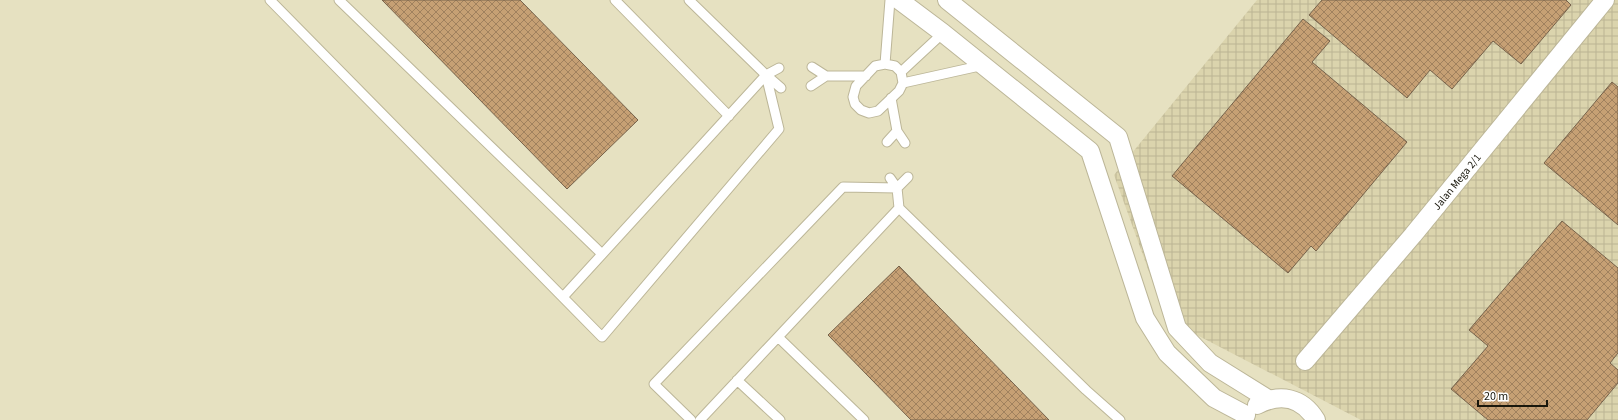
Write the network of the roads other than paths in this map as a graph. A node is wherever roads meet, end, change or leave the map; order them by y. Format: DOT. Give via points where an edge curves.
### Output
graph roads {
  1 [pos="270,0"];
  2 [pos="339,0"];
  3 [pos="615,0"];
  4 [pos="689,0"];
  5 [pos="890,0"];
  6 [pos="899,0"];
  7 [pos="944,0"];
  8 [pos="948,0"];
  9 [pos="1605,0"];
  10 [pos="943,33"];
  11 [pos="884,64"];
  12 [pos="984,65"];
  13 [pos="812,67"];
  14 [pos="779,68"];
  15 [pos="901,72"];
  16 [pos="766,76"];
  17 [pos="826,76"];
  18 [pos="866,76"];
  19 [pos="903,83"];
  20 [pos="811,86"];
  21 [pos="781,88"];
  22 [pos="891,98"];
  23 [pos="729,116"];
  24 [pos="897,132"];
  25 [pos="887,142"];
  26 [pos="905,143"];
  27 [pos="908,177"];
  28 [pos="890,178"];
  29 [pos="897,188"];
  30 [pos="899,208"];
  31 [pos="602,254"];
  32 [pos="563,297"];
  33 [pos="778,337"];
  34 [pos="1305,361"];
  35 [pos="737,380"];
  36 [pos="1268,399"];
  37 [pos="1245,418"];
  38 [pos="691,420"];
  39 [pos="700,420"];
  40 [pos="780,420"];
  41 [pos="864,420"];
  42 [pos="1120,420"];
  43 [pos="1316,420"];
  1 -- 32 [label="lane"];
  2 -- 31 [label="lane"];
  3 -- 23 [label="lane"];
  4 -- 16 [label="lane"];
  5 -- 11 [label="lane"];
  6 -- 10 [label="street"];
  7 -- 10 [label="street" via="953,16"];
  8 -- 36 [label="street" via="1118,137 1177,328 1210,363"];
  9 -- 34 [label="street, Jalan Mega 2/1" via="1414,235"];
  10 -- 12 [label="street"];
  10 -- 15 [label="lane"];
  11 -- 15 [label="lane" via="895,66"];
  11 -- 18 [label="lane" via="875,66"];
  12 -- 19 [label="lane"];
  12 -- 37 [label="street" via="1090,151 1145,318 1172,358 1214,398"];
  13 -- 17 [label="lane"];
  14 -- 16 [label="lane"];
  15 -- 19 [label="lane"];
  16 -- 21 [label="lane"];
  16 -- 23 [label="lane"];
  16 -- 32 [label="lane" via="779,129 602,337"];
  17 -- 18 [label="lane"];
  17 -- 20 [label="lane"];
  18 -- 22 [label="lane" via="856,86 853,97 861,110 869,113 878,111"];
  19 -- 22 [label="lane"];
  22 -- 24 [label="lane"];
  23 -- 31 [label="lane"];
  24 -- 25 [label="lane"];
  24 -- 26 [label="lane"];
  27 -- 29 [label="lane"];
  28 -- 29 [label="lane"];
  29 -- 30 [label="lane"];
  29 -- 38 [label="lane" via="843,187 654,384"];
  30 -- 33 [label="lane"];
  30 -- 42 [label="lane"];
  31 -- 32 [label="lane"];
  33 -- 35 [label="lane"];
  33 -- 41 [label="lane"];
  35 -- 39 [label="lane"];
  35 -- 40 [label="lane"];
  36 -- 37 [label="street" via="1256,405"];
  36 -- 43 [label="street" via="1282,398 1295,401 1307,408"];
}
